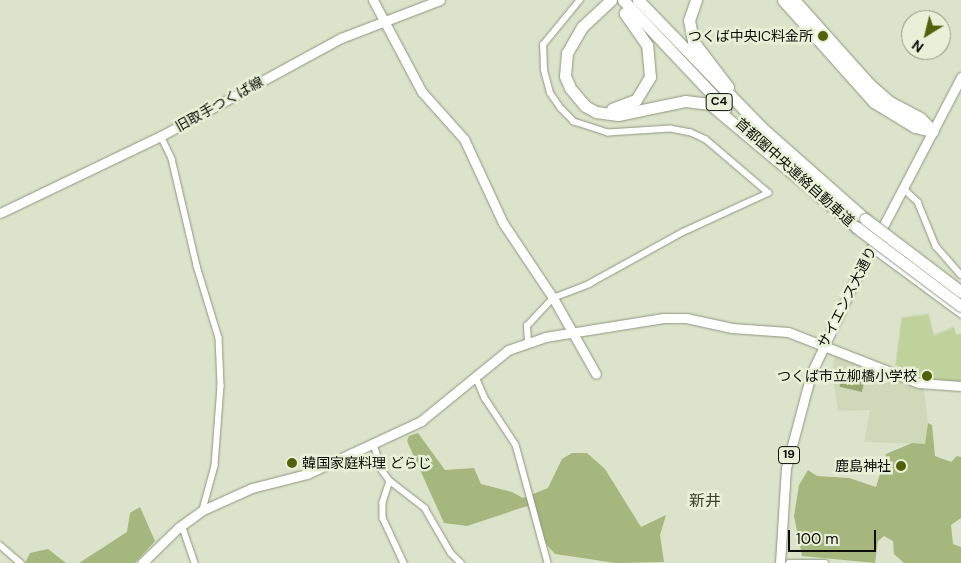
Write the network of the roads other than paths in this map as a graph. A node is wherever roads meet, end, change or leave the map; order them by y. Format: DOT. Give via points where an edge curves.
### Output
graph roads {
  1 [pos="373,0"];
  2 [pos="440,0"];
  3 [pos="580,0"];
  4 [pos="638,0"];
  5 [pos="696,0"];
  6 [pos="783,0"];
  7 [pos="794,0"];
  8 [pos="616,1"];
  9 [pos="385,19"];
  10 [pos="961,77"];
  11 [pos="760,127"];
  12 [pos="933,131"];
  13 [pos="161,136"];
  14 [pos="903,188"];
  15 [pos="821,197"];
  16 [pos="0,213"];
  17 [pos="860,222"];
  18 [pos="872,248"];
  19 [pos="961,275"];
  20 [pos="961,292"];
  21 [pos="553,298"];
  22 [pos="961,298"];
  23 [pos="957,307"];
  24 [pos="961,314"];
  25 [pos="572,332"];
  26 [pos="528,341"];
  27 [pos="823,344"];
  28 [pos="596,374"];
  29 [pos="476,377"];
  30 [pos="961,386"];
  31 [pos="374,444"];
  32 [pos="390,481"];
  33 [pos="204,510"];
  34 [pos="182,525"];
  35 [pos="0,545"];
  36 [pos="21,563"];
  37 [pos="142,563"];
  38 [pos="195,563"];
  39 [pos="404,563"];
  40 [pos="461,563"];
  41 [pos="548,563"];
  42 [pos="780,563"];
  43 [pos="789,563"];
  44 [pos="825,563"];
  1 -- 9 [label="street"];
  2 -- 9 [label="street, 旧取手つくば線"];
  3 -- 21 [label="street" via="544,45 544,70 550,93 561,109 574,122 608,133 671,130 692,133 706,140 768,193 683,232 589,284"];
  4 -- 11 [label="highway, 首都圏中央連絡自動車道 / C4"];
  5 -- 11 [label="highway" via="689,20 693,41 722,80 754,114"];
  6 -- 12 [label="highway" via="874,102 915,127"];
  7 -- 12 [label="highway" via="869,84 890,102 920,118"];
  8 -- 8 [label="highway" via="581,37 572,59 574,82 581,93 600,108 611,110 629,105 642,95 652,69 647,45"];
  8 -- 15 [label="highway, 首都圏中央連絡自動車道 / C4"];
  8 -- 15 [label="highway" via="582,27 567,53 565,76 585,106 596,112 618,115 685,101 710,104"];
  9 -- 13 [label="street, 旧取手つくば線" via="341,38"];
  9 -- 21 [label="street" via="422,92 464,139 503,223"];
  10 -- 12 [label="street, サイエンス大通り / 19"];
  11 -- 17 [label="highway, 首都圏中央連絡自動車道 / C4"];
  12 -- 14 [label="street, サイエンス大通り / 19"];
  13 -- 16 [label="street, 旧取手つくば線"];
  13 -- 33 [label="street" via="172,159 197,266 219,338 221,386 215,466"];
  14 -- 18 [label="street, サイエンス大通り / 19"];
  14 -- 19 [label="street" via="918,202 936,246"];
  15 -- 17 [label="highway, 首都圏中央連絡自動車道 / C4"];
  17 -- 20 [label="highway, 首都圏中央連絡自動車道 / C4, bridge"];
  17 -- 23 [label="highway, 首都圏中央連絡自動車道 / C4, bridge"];
  18 -- 23 [label="street"];
  18 -- 27 [label="street, サイエンス大通り / 19"];
  21 -- 25 [label="street"];
  21 -- 26 [label="street" via="528,326"];
  22 -- 23 [label="street"];
  23 -- 24 [label="street"];
  25 -- 26 [label="street"];
  25 -- 27 [label="street" via="663,318 686,318 732,328 788,332"];
  25 -- 28 [label="street"];
  26 -- 29 [label="street" via="508,350"];
  27 -- 30 [label="street" via="919,383"];
  27 -- 42 [label="street, サイエンス大通り / 19" via="802,401 790,450 782,504"];
  29 -- 31 [label="street" via="421,421"];
  29 -- 41 [label="street" via="485,398 516,445"];
  31 -- 32 [label="street" via="382,470"];
  31 -- 33 [label="street" via="307,474 252,488"];
  32 -- 39 [label="street" via="383,503 383,518"];
  32 -- 40 [label="street" via="425,508 451,553"];
  33 -- 34 [label="street"];
  34 -- 37 [label="street"];
  34 -- 38 [label="street"];
  35 -- 36 [label="street"];
  43 -- 44 [label="street"];
}
